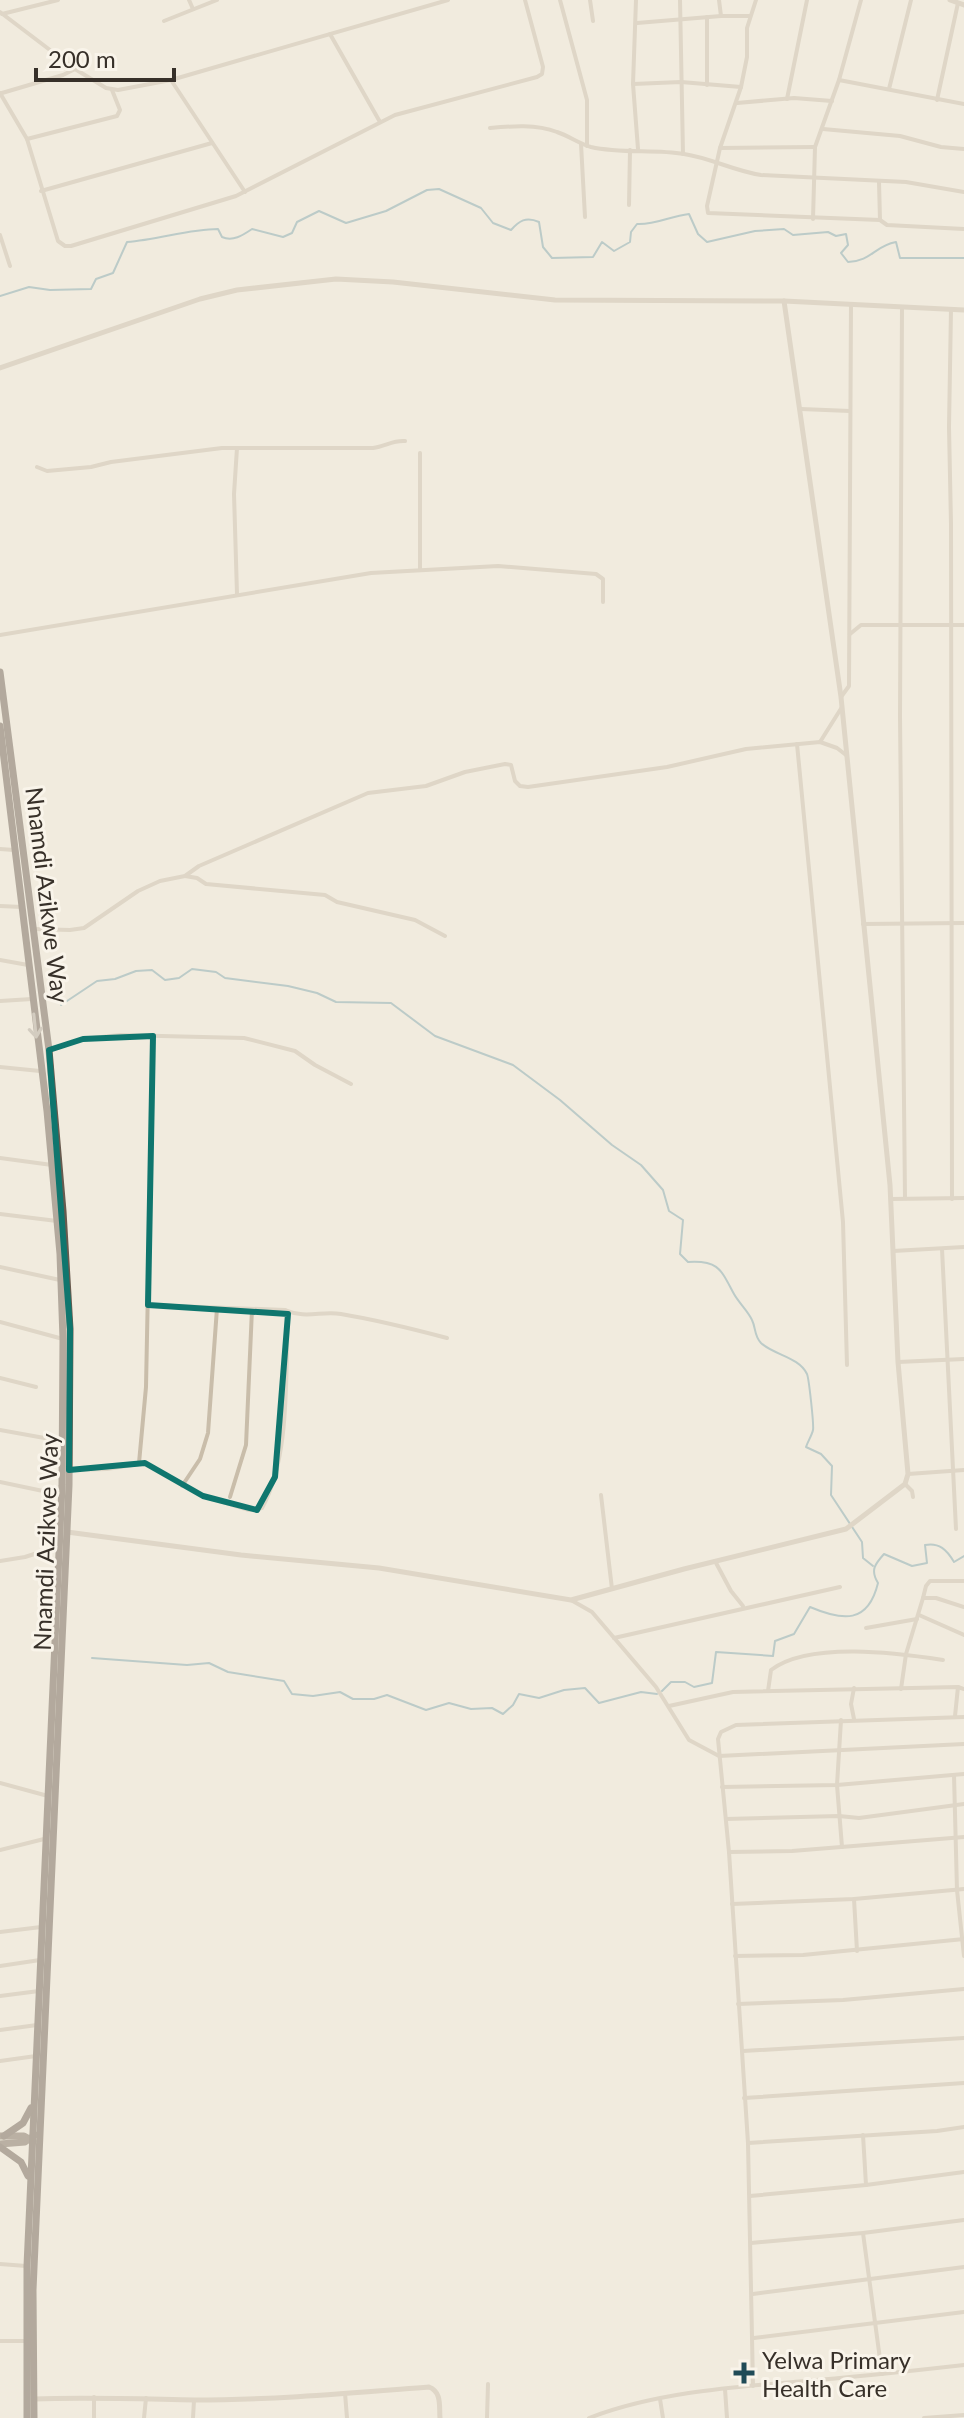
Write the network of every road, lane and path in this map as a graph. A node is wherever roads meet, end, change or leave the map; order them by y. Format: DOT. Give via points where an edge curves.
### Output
graph roads {
  1 [pos="58,0"];
  2 [pos="189,0"];
  3 [pos="217,0"];
  4 [pos="448,0"];
  5 [pos="525,0"];
  6 [pos="560,0"];
  7 [pos="590,0"];
  8 [pos="636,0"];
  9 [pos="680,0"];
  10 [pos="719,0"];
  11 [pos="756,0"];
  12 [pos="807,0"];
  13 [pos="861,0"];
  14 [pos="911,0"];
  15 [pos="950,0"];
  16 [pos="961,4"];
  17 [pos="193,9"];
  18 [pos="1,13"];
  19 [pos="721,16"];
  20 [pos="749,16"];
  21 [pos="707,17"];
  22 [pos="681,20"];
  23 [pos="164,21"];
  24 [pos="593,21"];
  25 [pos="637,23"];
  26 [pos="330,34"];
  27 [pos="75,69"];
  28 [pos="171,80"];
  29 [pos="839,80"];
  30 [pos="681,82"];
  31 [pos="633,84"];
  32 [pos="707,85"];
  33 [pos="741,87"];
  34 [pos="889,89"];
  35 [pos="112,90"];
  36 [pos="0,93"];
  37 [pos="787,99"];
  38 [pos="937,100"];
  39 [pos="832,101"];
  40 [pos="737,103"];
  41 [pos="964,104"];
  42 [pos="380,122"];
  43 [pos="490,128"];
  44 [pos="823,129"];
  45 [pos="27,139"];
  46 [pos="212,143"];
  47 [pos="581,143"];
  48 [pos="587,146"];
  49 [pos="815,147"];
  50 [pos="720,148"];
  51 [pos="964,149"];
  52 [pos="630,150"];
  53 [pos="638,150"];
  54 [pos="683,154"];
  55 [pos="717,160"];
  56 [pos="814,176"];
  57 [pos="879,182"];
  58 [pos="41,191"];
  59 [pos="245,192"];
  60 [pos="964,192"];
  61 [pos="629,205"];
  62 [pos="585,217"];
  63 [pos="813,219"];
  64 [pos="880,220"];
  65 [pos="964,229"];
  66 [pos="0,235"];
  67 [pos="10,266"];
  68 [pos="784,301"];
  69 [pos="851,304"];
  70 [pos="902,307"];
  71 [pos="951,309"];
  72 [pos="964,310"];
  73 [pos="0,368"];
  74 [pos="801,409"];
  75 [pos="850,411"];
  76 [pos="405,441"];
  77 [pos="237,448"];
  78 [pos="420,453"];
  79 [pos="37,467"];
  80 [pos="420,570"];
  81 [pos="237,594"];
  82 [pos="603,602"];
  83 [pos="850,616"];
  84 [pos="901,624"];
  85 [pos="861,625"];
  86 [pos="964,625"];
  87 [pos="950,626"];
  88 [pos="850,634"];
  89 [pos="0,635"];
  90 [pos="0,672"];
  91 [pos="841,697"];
  92 [pos="842,707"];
  93 [pos="0,726"];
  94 [pos="820,742"];
  95 [pos="797,744"];
  96 [pos="1,745"];
  97 [pos="846,755"];
  98 [pos="4,798"];
  99 [pos="0,849"];
  100 [pos="15,850"];
  101 [pos="185,876"];
  102 [pos="0,906"];
  103 [pos="22,907"];
  104 [pos="903,923"];
  105 [pos="951,923"];
  106 [pos="964,923"];
  107 [pos="863,924"];
  108 [pos="32,929"];
  109 [pos="445,936"];
  110 [pos="0,960"];
  111 [pos="28,965"];
  112 [pos="32,999"];
  113 [pos="0,1001"];
  114 [pos="153,1036"];
  115 [pos="49,1050"];
  116 [pos="0,1067"];
  117 [pos="40,1071"];
  118 [pos="351,1084"];
  119 [pos="0,1158"];
  120 [pos="52,1165"];
  121 [pos="905,1198"];
  122 [pos="964,1198"];
  123 [pos="891,1199"];
  124 [pos="952,1199"];
  125 [pos="0,1214"];
  126 [pos="57,1221"];
  127 [pos="964,1247"];
  128 [pos="942,1249"];
  129 [pos="893,1251"];
  130 [pos="0,1267"];
  131 [pos="61,1280"];
  132 [pos="148,1305"];
  133 [pos="217,1308"];
  134 [pos="252,1309"];
  135 [pos="285,1310"];
  136 [pos="0,1322"];
  137 [pos="447,1338"];
  138 [pos="63,1339"];
  139 [pos="964,1359"];
  140 [pos="947,1360"];
  141 [pos="898,1362"];
  142 [pos="847,1365"];
  143 [pos="0,1378"];
  144 [pos="36,1387"];
  145 [pos="0,1430"];
  146 [pos="63,1442"];
  147 [pos="139,1463"];
  148 [pos="69,1470"];
  149 [pos="964,1470"];
  150 [pos="954,1471"];
  151 [pos="908,1474"];
  152 [pos="0,1482"];
  153 [pos="905,1484"];
  154 [pos="182,1486"];
  155 [pos="62,1495"];
  156 [pos="601,1495"];
  157 [pos="230,1497"];
  158 [pos="913,1497"];
  159 [pos="956,1529"];
  160 [pos="67,1532"];
  161 [pos="60,1546"];
  162 [pos="0,1561"];
  163 [pos="715,1561"];
  164 [pos="964,1581"];
  165 [pos="840,1587"];
  166 [pos="612,1589"];
  167 [pos="923,1598"];
  168 [pos="571,1600"];
  169 [pos="744,1607"];
  170 [pos="964,1607"];
  171 [pos="918,1617"];
  172 [pos="866,1628"];
  173 [pos="964,1635"];
  174 [pos="614,1638"];
  175 [pos="906,1654"];
  176 [pos="943,1660"];
  177 [pos="854,1688"];
  178 [pos="961,1688"];
  179 [pos="901,1689"];
  180 [pos="768,1691"];
  181 [pos="669,1706"];
  182 [pos="955,1717"];
  183 [pos="964,1717"];
  184 [pos="854,1719"];
  185 [pos="841,1720"];
  186 [pos="964,1744"];
  187 [pos="839,1752"];
  188 [pos="719,1756"];
  189 [pos="964,1774"];
  190 [pos="954,1775"];
  191 [pos="0,1783"];
  192 [pos="837,1785"];
  193 [pos="722,1787"];
  194 [pos="48,1796"];
  195 [pos="964,1804"];
  196 [pos="954,1805"];
  197 [pos="839,1816"];
  198 [pos="726,1819"];
  199 [pos="964,1837"];
  200 [pos="957,1838"];
  201 [pos="46,1839"];
  202 [pos="842,1847"];
  203 [pos="0,1850"];
  204 [pos="729,1852"];
  205 [pos="964,1889"];
  206 [pos="957,1890"];
  207 [pos="854,1899"];
  208 [pos="732,1904"];
  209 [pos="42,1927"];
  210 [pos="0,1932"];
  211 [pos="963,1940"];
  212 [pos="857,1951"];
  213 [pos="735,1956"];
  214 [pos="964,1956"];
  215 [pos="40,1960"];
  216 [pos="0,1966"];
  217 [pos="964,1989"];
  218 [pos="39,1991"];
  219 [pos="0,1996"];
  220 [pos="738,2004"];
  221 [pos="37,2025"];
  222 [pos="0,2030"];
  223 [pos="964,2038"];
  224 [pos="742,2051"];
  225 [pos="36,2056"];
  226 [pos="0,2061"];
  227 [pos="964,2083"];
  228 [pos="34,2094"];
  229 [pos="744,2098"];
  230 [pos="40,2116"];
  231 [pos="964,2127"];
  232 [pos="863,2135"];
  233 [pos="2,2136"];
  234 [pos="32,2139"];
  235 [pos="748,2143"];
  236 [pos="0,2145"];
  237 [pos="39,2154"];
  238 [pos="964,2172"];
  239 [pos="866,2185"];
  240 [pos="30,2190"];
  241 [pos="750,2196"];
  242 [pos="964,2220"];
  243 [pos="863,2233"];
  244 [pos="751,2243"];
  245 [pos="0,2264"];
  246 [pos="27,2266"];
  247 [pos="964,2267"];
  248 [pos="868,2279"];
  249 [pos="753,2294"];
  250 [pos="964,2312"];
  251 [pos="875,2325"];
  252 [pos="754,2338"];
  253 [pos="0,2341"];
  254 [pos="26,2341"];
  255 [pos="964,2365"];
  256 [pos="882,2375"];
  257 [pos="488,2384"];
  258 [pos="753,2386"];
  259 [pos="725,2389"];
  260 [pos="345,2393"];
  261 [pos="94,2397"];
  262 [pos="146,2398"];
  263 [pos="34,2399"];
  264 [pos="660,2399"];
  265 [pos="194,2400"];
  266 [pos="964,2415"];
  267 [pos="27,2418"];
  268 [pos="34,2418"];
  269 [pos="94,2418"];
  270 [pos="144,2418"];
  271 [pos="193,2418"];
  272 [pos="347,2418"];
  273 [pos="440,2418"];
  274 [pos="487,2418"];
  275 [pos="589,2418"];
  276 [pos="663,2418"];
  277 [pos="727,2418"];
  278 [pos="924,2418"];
  1 -- 18 [label="street"];
  2 -- 17 [label="street"];
  3 -- 17 [label="street"];
  4 -- 26 [label="street"];
  5 -- 42 [label="street" via="542,74"];
  6 -- 48 [label="street" via="587,100"];
  7 -- 24 [label="street"];
  8 -- 25 [label="street"];
  9 -- 22 [label="street"];
  10 -- 19 [label="street"];
  11 -- 20 [label="street"];
  12 -- 37 [label="street"];
  13 -- 29 [label="street"];
  14 -- 34 [label="street"];
  15 -- 16 [label="street"];
  16 -- 38 [label="street"];
  17 -- 23 [label="street"];
  18 -- 27 [label="street"];
  19 -- 20 [label="street"];
  19 -- 21 [label="street"];
  20 -- 33 [label="street"];
  21 -- 22 [label="street"];
  21 -- 32 [label="street"];
  22 -- 25 [label="street"];
  22 -- 30 [label="street"];
  25 -- 31 [label="street"];
  26 -- 28 [label="street"];
  26 -- 42 [label="street"];
  27 -- 35 [label="street"];
  27 -- 36 [label="street"];
  28 -- 35 [label="street"];
  28 -- 46 [label="street"];
  29 -- 34 [label="street"];
  29 -- 39 [label="street"];
  30 -- 31 [label="street"];
  30 -- 32 [label="street"];
  30 -- 54 [label="street"];
  31 -- 53 [label="street"];
  32 -- 33 [label="street"];
  33 -- 40 [label="street"];
  34 -- 38 [label="street"];
  35 -- 45 [label="street" via="120,110 117,116"];
  36 -- 45 [label="street"];
  37 -- 39 [label="street"];
  37 -- 40 [label="street"];
  38 -- 41 [label="street"];
  39 -- 44 [label="street"];
  40 -- 50 [label="street"];
  42 -- 59 [label="street"];
  43 -- 47 [label="street" via="542,128"];
  44 -- 49 [label="street"];
  44 -- 51 [label="street"];
  45 -- 58 [label="street"];
  46 -- 58 [label="street"];
  46 -- 59 [label="street"];
  47 -- 48 [label="street"];
  47 -- 62 [label="street"];
  48 -- 52 [label="street"];
  49 -- 50 [label="street"];
  49 -- 56 [label="street"];
  50 -- 55 [label="street"];
  52 -- 53 [label="street"];
  52 -- 61 [label="street"];
  53 -- 54 [label="street"];
  54 -- 55 [label="street"];
  55 -- 56 [label="street" via="742,172"];
  55 -- 63 [label="street" via="708,213"];
  56 -- 57 [label="street"];
  56 -- 63 [label="street"];
  57 -- 60 [label="street"];
  57 -- 64 [label="street"];
  58 -- 59 [label="street" via="55,236 65,246"];
  63 -- 64 [label="street"];
  64 -- 65 [label="street" via="887,225"];
  66 -- 67 [label="street"];
  68 -- 69 [label="street"];
  68 -- 73 [label="street" via="555,300 336,279 200,299"];
  68 -- 74 [label="street"];
  69 -- 70 [label="street"];
  69 -- 75 [label="street"];
  70 -- 71 [label="street"];
  70 -- 84 [label="street"];
  71 -- 72 [label="street"];
  71 -- 87 [label="street"];
  74 -- 75 [label="street"];
  74 -- 91 [label="street"];
  75 -- 83 [label="street"];
  76 -- 77 [label="street" via="373,448"];
  77 -- 79 [label="street" via="91,467"];
  77 -- 81 [label="street"];
  78 -- 80 [label="street"];
  80 -- 81 [label="street"];
  80 -- 82 [label="street" via="498,566 596,574 603,579"];
  81 -- 89 [label="street"];
  83 -- 85 [label="street"];
  83 -- 88 [label="street"];
  84 -- 85 [label="street"];
  84 -- 87 [label="street"];
  84 -- 104 [label="street"];
  85 -- 88 [label="street"];
  86 -- 87 [label="street"];
  87 -- 105 [label="street"];
  88 -- 91 [label="street" via="849,686"];
  90 -- 108 [label="highway, Nnamdi Azikwe Way"];
  91 -- 92 [label="street"];
  92 -- 94 [label="street"];
  92 -- 97 [label="street"];
  93 -- 96 [label="highway, Nnamdi Azikwe Way"];
  94 -- 95 [label="street"];
  94 -- 97 [label="street"];
  95 -- 101 [label="street" via="537,787 520,786 511,765 465,772 426,786 368,793"];
  95 -- 142 [label="street" via="843,1222"];
  96 -- 98 [label="highway, Nnamdi Azikwe Way"];
  97 -- 107 [label="street"];
  98 -- 100 [label="highway, Nnamdi Azikwe Way"];
  99 -- 100 [label="street"];
  100 -- 103 [label="highway, Nnamdi Azikwe Way"];
  101 -- 108 [label="street" via="138,891 84,928"];
  101 -- 109 [label="street" via="206,884 325,895 415,920"];
  102 -- 103 [label="street"];
  103 -- 111 [label="highway, Nnamdi Azikwe Way"];
  104 -- 105 [label="street"];
  104 -- 107 [label="street"];
  104 -- 121 [label="street"];
  105 -- 106 [label="street"];
  105 -- 124 [label="street"];
  107 -- 123 [label="street"];
  108 -- 115 [label="highway, Nnamdi Azikwe Way"];
  110 -- 111 [label="street"];
  111 -- 112 [label="highway, Nnamdi Azikwe Way"];
  112 -- 113 [label="street"];
  112 -- 117 [label="highway, Nnamdi Azikwe Way, one-way"];
  114 -- 115 [label="street" via="83,1039"];
  114 -- 118 [label="street" via="262,1042 295,1051"];
  114 -- 132 [label="street"];
  115 -- 148 [label="highway, Nnamdi Azikwe Way" via="68,1288"];
  116 -- 117 [label="street"];
  117 -- 120 [label="highway, Nnamdi Azikwe Way"];
  119 -- 120 [label="street"];
  120 -- 126 [label="highway, Nnamdi Azikwe Way"];
  121 -- 123 [label="street"];
  121 -- 124 [label="street"];
  122 -- 124 [label="street"];
  123 -- 129 [label="street"];
  125 -- 126 [label="street"];
  126 -- 131 [label="highway, Nnamdi Azikwe Way"];
  127 -- 128 [label="street"];
  128 -- 129 [label="street"];
  128 -- 140 [label="street"];
  129 -- 141 [label="street"];
  130 -- 131 [label="street"];
  131 -- 138 [label="highway, Nnamdi Azikwe Way"];
  132 -- 133 [label="street"];
  132 -- 147 [label="street"];
  133 -- 134 [label="street"];
  133 -- 154 [label="street" via="208,1433 200,1459"];
  134 -- 135 [label="street"];
  134 -- 157 [label="street" via="246,1445"];
  135 -- 137 [label="street" via="306,1317 344,1315"];
  135 -- 154 [label="street" via="281,1435 275,1477 262,1508 249,1510"];
  136 -- 138 [label="street"];
  138 -- 146 [label="highway, Nnamdi Azikwe Way"];
  139 -- 140 [label="street"];
  140 -- 141 [label="street"];
  140 -- 150 [label="street"];
  141 -- 151 [label="street"];
  143 -- 144 [label="street"];
  145 -- 146 [label="street"];
  146 -- 155 [label="highway, Nnamdi Azikwe Way"];
  147 -- 148 [label="street"];
  147 -- 154 [label="street"];
  148 -- 160 [label="highway, Nnamdi Azikwe Way"];
  149 -- 150 [label="street"];
  150 -- 151 [label="street"];
  150 -- 159 [label="street"];
  151 -- 153 [label="street"];
  152 -- 155 [label="street"];
  153 -- 158 [label="street"];
  153 -- 163 [label="street" via="846,1529"];
  155 -- 161 [label="highway, Nnamdi Azikwe Way"];
  156 -- 166 [label="street"];
  160 -- 168 [label="street" via="379,1568"];
  160 -- 230 [label="highway, Nnamdi Azikwe Way"];
  161 -- 162 [label="street"];
  161 -- 194 [label="highway, Nnamdi Azikwe Way"];
  163 -- 166 [label="street"];
  163 -- 169 [label="street"];
  164 -- 167 [label="street" via="930,1581"];
  165 -- 169 [label="street"];
  166 -- 168 [label="street"];
  167 -- 170 [label="street"];
  167 -- 171 [label="street"];
  168 -- 174 [label="street" via="592,1612"];
  169 -- 174 [label="street"];
  171 -- 172 [label="street"];
  171 -- 173 [label="street"];
  171 -- 175 [label="street"];
  174 -- 181 [label="street"];
  175 -- 176 [label="street"];
  175 -- 179 [label="street"];
  175 -- 180 [label="street" via="810,1655 771,1670"];
  177 -- 179 [label="street"];
  177 -- 180 [label="street"];
  177 -- 184 [label="street"];
  178 -- 179 [label="street"];
  178 -- 182 [label="street"];
  180 -- 181 [label="street" via="733,1692"];
  181 -- 188 [label="street" via="689,1740"];
  182 -- 183 [label="street"];
  182 -- 184 [label="street"];
  184 -- 185 [label="street"];
  185 -- 187 [label="street"];
  185 -- 188 [label="street" via="736,1725 721,1732"];
  186 -- 187 [label="street"];
  187 -- 188 [label="street"];
  187 -- 192 [label="street"];
  188 -- 193 [label="street"];
  189 -- 190 [label="street"];
  190 -- 192 [label="street"];
  190 -- 196 [label="street"];
  191 -- 194 [label="street"];
  192 -- 193 [label="street"];
  192 -- 197 [label="street"];
  193 -- 198 [label="street"];
  194 -- 201 [label="highway, Nnamdi Azikwe Way"];
  195 -- 196 [label="street"];
  196 -- 197 [label="street"];
  196 -- 200 [label="street"];
  197 -- 198 [label="street"];
  197 -- 202 [label="street"];
  198 -- 204 [label="street"];
  199 -- 200 [label="street"];
  200 -- 202 [label="street"];
  200 -- 206 [label="street"];
  201 -- 203 [label="street"];
  201 -- 209 [label="highway, Nnamdi Azikwe Way"];
  202 -- 204 [label="street"];
  204 -- 208 [label="street"];
  205 -- 206 [label="street"];
  206 -- 207 [label="street"];
  206 -- 211 [label="street"];
  207 -- 208 [label="street"];
  207 -- 212 [label="street"];
  208 -- 213 [label="street"];
  209 -- 210 [label="street"];
  209 -- 215 [label="highway, Nnamdi Azikwe Way"];
  211 -- 212 [label="street"];
  211 -- 214 [label="street"];
  212 -- 213 [label="street"];
  213 -- 220 [label="street"];
  215 -- 216 [label="street"];
  215 -- 218 [label="highway, Nnamdi Azikwe Way"];
  217 -- 220 [label="street"];
  218 -- 219 [label="street"];
  218 -- 221 [label="highway, Nnamdi Azikwe Way"];
  220 -- 224 [label="street"];
  221 -- 222 [label="street"];
  221 -- 225 [label="highway, Nnamdi Azikwe Way"];
  223 -- 224 [label="street"];
  224 -- 229 [label="street"];
  225 -- 226 [label="street"];
  225 -- 228 [label="highway, Nnamdi Azikwe Way"];
  227 -- 229 [label="street"];
  228 -- 233 [label="highway" via="23,2123"];
  228 -- 234 [label="highway, Nnamdi Azikwe Way"];
  229 -- 235 [label="street"];
  230 -- 234 [label="main road"];
  230 -- 237 [label="highway, Nnamdi Azikwe Way"];
  231 -- 232 [label="street"];
  232 -- 235 [label="street"];
  232 -- 239 [label="street"];
  233 -- 234 [label="main road"];
  234 -- 236 [label="main road"];
  234 -- 237 [label="main road"];
  234 -- 240 [label="highway, Nnamdi Azikwe Way"];
  235 -- 241 [label="street"];
  236 -- 240 [label="highway" via="21,2162"];
  237 -- 263 [label="highway, Nnamdi Azikwe Way"];
  238 -- 239 [label="street"];
  239 -- 241 [label="street"];
  240 -- 246 [label="highway, Nnamdi Azikwe Way"];
  241 -- 244 [label="street"];
  242 -- 243 [label="street"];
  243 -- 244 [label="street"];
  243 -- 248 [label="street"];
  244 -- 249 [label="street"];
  245 -- 246 [label="street"];
  246 -- 254 [label="highway, Nnamdi Azikwe Way"];
  247 -- 248 [label="street"];
  248 -- 249 [label="street"];
  248 -- 251 [label="street"];
  249 -- 252 [label="street"];
  250 -- 251 [label="street"];
  251 -- 252 [label="street"];
  251 -- 256 [label="street"];
  252 -- 258 [label="street"];
  253 -- 254 [label="street"];
  254 -- 267 [label="highway, Nnamdi Azikwe Way"];
  255 -- 256 [label="street"];
  256 -- 258 [label="street"];
  257 -- 274 [label="street"];
  258 -- 259 [label="street"];
  259 -- 264 [label="street"];
  259 -- 277 [label="street"];
  260 -- 265 [label="street"];
  260 -- 272 [label="street"];
  260 -- 273 [label="street" via="429,2387 439,2395"];
  261 -- 262 [label="street"];
  261 -- 263 [label="street"];
  261 -- 269 [label="street"];
  262 -- 265 [label="street"];
  262 -- 270 [label="street"];
  263 -- 268 [label="highway, Nnamdi Azikwe Way"];
  264 -- 275 [label="street"];
  264 -- 276 [label="street"];
  265 -- 271 [label="street"];
  266 -- 278 [label="street"];
}
